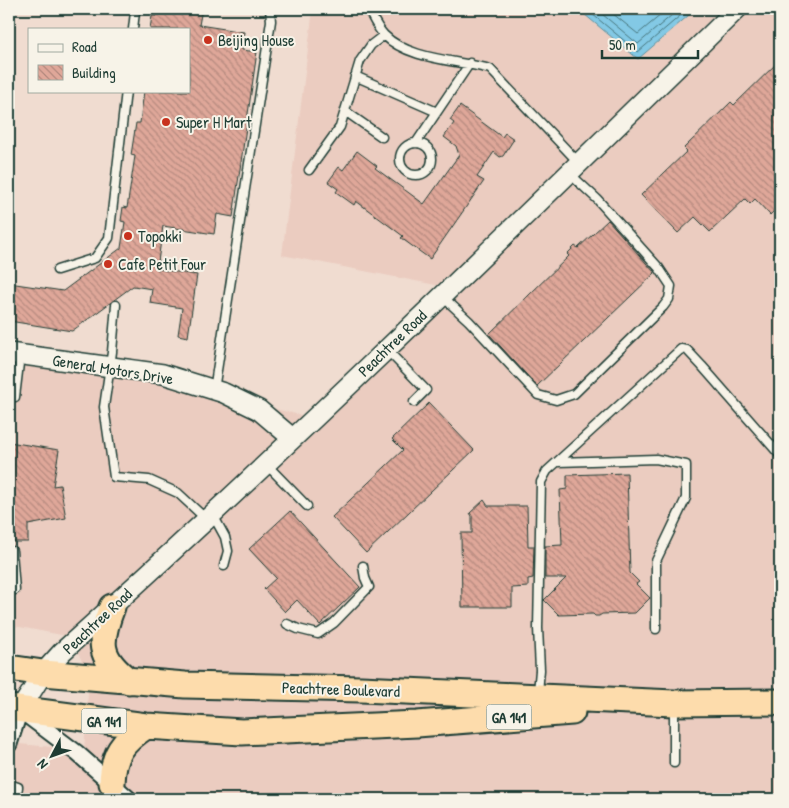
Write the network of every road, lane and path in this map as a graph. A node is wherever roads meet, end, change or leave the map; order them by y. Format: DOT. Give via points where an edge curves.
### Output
graph roads {
  1 [pos="133,9"];
  2 [pos="270,9"];
  3 [pos="368,9"];
  4 [pos="737,9"];
  5 [pos="133,28"];
  6 [pos="384,36"];
  7 [pos="470,63"];
  8 [pos="355,76"];
  9 [pos="126,92"];
  10 [pos="345,112"];
  11 [pos="437,112"];
  12 [pos="382,137"];
  13 [pos="416,143"];
  14 [pos="574,168"];
  15 [pos="309,170"];
  16 [pos="57,270"];
  17 [pos="442,295"];
  18 [pos="116,305"];
  19 [pos="385,349"];
  20 [pos="15,354"];
  21 [pos="109,368"];
  22 [pos="214,390"];
  23 [pos="15,397"];
  24 [pos="414,402"];
  25 [pos="292,438"];
  26 [pos="780,455"];
  27 [pos="558,462"];
  28 [pos="265,464"];
  29 [pos="307,506"];
  30 [pos="209,516"];
  31 [pos="12,551"];
  32 [pos="224,566"];
  33 [pos="363,566"];
  34 [pos="15,590"];
  35 [pos="112,606"];
  36 [pos="287,624"];
  37 [pos="656,629"];
  38 [pos="9,668"];
  39 [pos="43,673"];
  40 [pos="129,681"];
  41 [pos="538,698"];
  42 [pos="780,702"];
  43 [pos="674,703"];
  44 [pos="15,709"];
  45 [pos="146,726"];
  46 [pos="9,744"];
  47 [pos="674,763"];
  48 [pos="9,784"];
  49 [pos="116,792"];
  50 [pos="16,799"];
  1 -- 5 [label="lane"];
  2 -- 22 [label="lane" via="271,21"];
  3 -- 6 [label="lane"];
  4 -- 14 [label="street, Peachtree Road"];
  6 -- 7 [label="lane" via="417,54"];
  6 -- 8 [label="lane" via="371,45"];
  7 -- 11 [label="lane"];
  7 -- 14 [label="lane" via="490,69"];
  8 -- 10 [label="lane"];
  8 -- 11 [label="lane"];
  9 -- 16 [label="lane" via="110,238 95,258"];
  10 -- 12 [label="lane"];
  10 -- 15 [label="lane" via="340,127"];
  11 -- 13 [label="lane"];
  13 -- 13 [label="lane" via="406,146 400,159 407,172 418,175 427,170 432,161 430,150"];
  14 -- 17 [label="street, Peachtree Road"];
  14 -- 17 [label="lane" via="671,286 669,299 663,307 574,394 556,400 538,394"];
  17 -- 19 [label="street, Peachtree Road"];
  18 -- 21 [label="lane"];
  19 -- 24 [label="lane" via="426,390"];
  19 -- 25 [label="street, Peachtree Road"];
  20 -- 21 [label="street, General Motors Drive"];
  20 -- 23 [label="lane"];
  21 -- 22 [label="street, General Motors Drive" via="163,374"];
  21 -- 30 [label="lane" via="104,407 114,477 149,480 178,493"];
  22 -- 25 [label="street, General Motors Drive" via="259,410"];
  25 -- 28 [label="street, Peachtree Road"];
  26 -- 27 [label="lane" via="702,366 682,349"];
  27 -- 37 [label="lane" via="656,459 686,465 686,498 656,561"];
  27 -- 41 [label="lane" via="547,471 541,482"];
  28 -- 29 [label="lane"];
  28 -- 30 [label="street, Peachtree Road"];
  30 -- 32 [label="lane" via="225,537 228,550"];
  30 -- 35 [label="street, Peachtree Road"];
  31 -- 34 [label="lane"];
  33 -- 36 [label="lane" via="369,587 334,623 318,634"];
  35 -- 39 [label="street, Peachtree Road"];
  35 -- 40 [label="highway" via="102,634 103,649 113,667"];
  38 -- 39 [label="highway, Peachtree Boulevard / GA 141"];
  39 -- 40 [label="highway, Peachtree Boulevard / GA 141"];
  39 -- 44 [label="street, Peachtree Road"];
  40 -- 41 [label="highway, Peachtree Boulevard / GA 141"];
  41 -- 43 [label="highway, Peachtree Boulevard / GA 141"];
  42 -- 43 [label="highway, Peachtree Boulevard / GA 141"];
  43 -- 45 [label="highway, Peachtree Boulevard / GA 141" via="335,728 242,732"];
  43 -- 47 [label="lane"];
  44 -- 45 [label="highway, Peachtree Boulevard / GA 141"];
  44 -- 46 [label="street"];
  44 -- 49 [label="street" via="77,754"];
  45 -- 49 [label="highway" via="131,737 117,754 113,767"];
  48 -- 50 [label="lane" via="18,787"];
}
